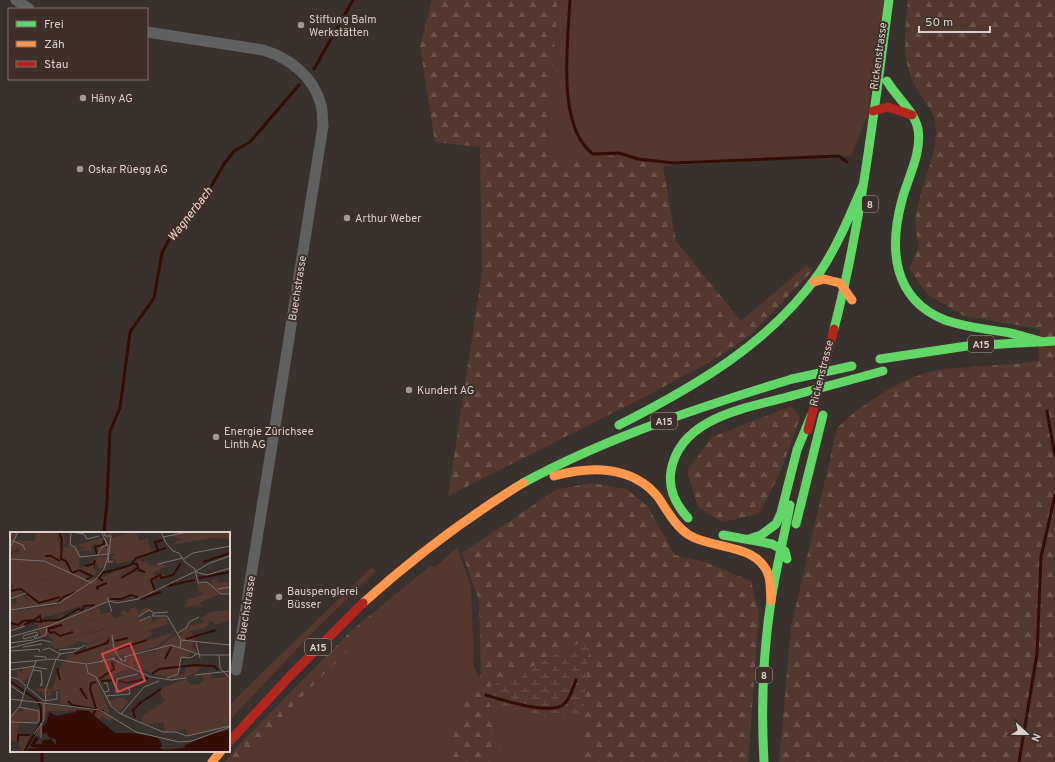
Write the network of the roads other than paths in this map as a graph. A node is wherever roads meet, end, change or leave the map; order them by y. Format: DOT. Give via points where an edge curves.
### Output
graph roads {
  1 [pos="16,0"];
  2 [pos="889,0"];
  3 [pos="898,0"];
  4 [pos="28,8"];
  5 [pos="148,32"];
  6 [pos="887,81"];
  7 [pos="883,107"];
  8 [pos="873,111"];
  9 [pos="912,115"];
  10 [pos="863,185"];
  11 [pos="872,190"];
  12 [pos="814,282"];
  13 [pos="856,285"];
  14 [pos="845,288"];
  15 [pos="1040,341"];
  16 [pos="1055,341"];
  17 [pos="949,348"];
  18 [pos="877,360"];
  19 [pos="836,363"];
  20 [pos="858,364"];
  21 [pos="811,416"];
  22 [pos="608,431"];
  23 [pos="588,441"];
  24 [pos="540,474"];
  25 [pos="510,491"];
  26 [pos="697,524"];
  27 [pos="715,532"];
  28 [pos="749,539"];
  29 [pos="735,550"];
  30 [pos="780,552"];
  31 [pos="784,584"];
  32 [pos="771,601"];
  33 [pos="236,670"];
  34 [pos="772,722"];
  35 [pos="230,741"];
  36 [pos="765,750"];
  37 [pos="220,752"];
  38 [pos="212,762"];
  39 [pos="764,762"];
  1 -- 4 [label="street"];
  2 -- 8 [label="main road, Rickenstrasse / 8"];
  3 -- 6 [label="main road, Rickenstrasse / 8"];
  5 -- 33 [label="street, Buechstrasse" via="275,54 284,58 308,78 317,91 322,106 323,126"];
  6 -- 7 [label="main road, Rickenstrasse / 8"];
  6 -- 9 [label="main road"];
  7 -- 8 [label="main road" via="880,106"];
  7 -- 9 [label="main road" via="899,108"];
  7 -- 11 [label="main road, Rickenstrasse / 8"];
  8 -- 10 [label="main road, Rickenstrasse / 8"];
  9 -- 15 [label="main road" via="918,129 917,148 899,210 894,245 897,271 904,287 930,312 947,319"];
  10 -- 12 [label="main road" via="836,245"];
  10 -- 14 [label="main road, Rickenstrasse / 8"];
  12 -- 14 [label="main road" via="833,280"];
  12 -- 22 [label="main road" via="777,323 722,366"];
  13 -- 14 [label="main road" via="851,304"];
  14 -- 21 [label="main road, Rickenstrasse / 8"];
  15 -- 16 [label="main road, A15"];
  15 -- 17 [label="main road, A15" via="1013,341"];
  17 -- 18 [label="main road, A15"];
  17 -- 26 [label="main road, bridge" via="927,358 705,423 690,433 674,456 670,471 670,487 683,513"];
  19 -- 30 [label="main road, Rickenstrasse / 8" via="827,401"];
  20 -- 24 [label="main road, A15, bridge" via="792,380 658,423 594,448"];
  21 -- 28 [label="main road" via="797,450 776,524"];
  21 -- 30 [label="main road, Rickenstrasse / 8"];
  23 -- 24 [label="main road" via="558,457"];
  24 -- 25 [label="main road, A15"];
  25 -- 29 [label="main road" via="574,471 591,469 622,473 637,479 649,488 686,532 704,542"];
  25 -- 35 [label="main road, A15" via="442,537 378,590 308,656"];
  27 -- 28 [label="main road"];
  28 -- 30 [label="main road" via="772,544"];
  29 -- 30 [label="main road"];
  29 -- 32 [label="main road" via="758,558 764,565 769,576"];
  30 -- 31 [label="main road, Rickenstrasse / 8"];
  30 -- 32 [label="main road, Rickenstrasse / 8"];
  32 -- 36 [label="main road, Rickenstrasse / 8" via="762,727"];
  34 -- 36 [label="main road, Rickenstrasse / 8"];
  36 -- 39 [label="main road, Rickenstrasse / 8"];
  37 -- 38 [label="main road"];
}
